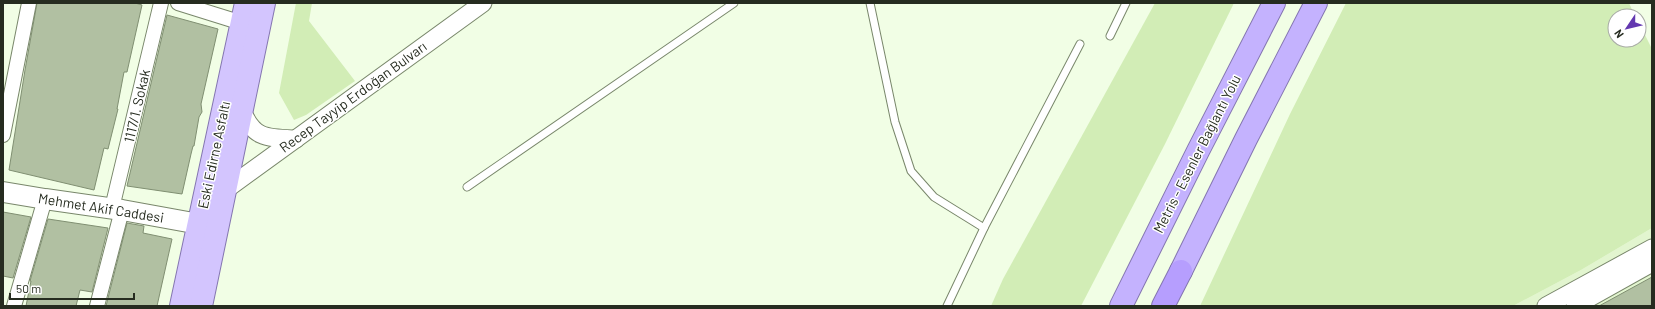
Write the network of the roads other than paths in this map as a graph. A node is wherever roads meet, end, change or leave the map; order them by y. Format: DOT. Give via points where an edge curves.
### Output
graph roads {
  1 [pos="29,3"];
  2 [pos="162,3"];
  3 [pos="178,3"];
  4 [pos="264,3"];
  5 [pos="483,3"];
  6 [pos="734,3"];
  7 [pos="870,3"];
  8 [pos="1126,3"];
  9 [pos="1274,3"];
  10 [pos="1316,3"];
  11 [pos="244,13"];
  12 [pos="1110,36"];
  13 [pos="1080,44"];
  14 [pos="241,108"];
  15 [pos="3,135"];
  16 [pos="296,139"];
  17 [pos="467,187"];
  18 [pos="224,191"];
  19 [pos="3,192"];
  20 [pos="44,199"];
  21 [pos="117,209"];
  22 [pos="206,219"];
  23 [pos="984,228"];
  24 [pos="1652,248"];
  25 [pos="1652,263"];
  26 [pos="1181,271"];
  27 [pos="14,306"];
  28 [pos="97,306"];
  29 [pos="181,306"];
  30 [pos="200,306"];
  31 [pos="213,306"];
  32 [pos="947,306"];
  33 [pos="1121,306"];
  34 [pos="1163,306"];
  35 [pos="1171,306"];
  36 [pos="1546,306"];
  37 [pos="1575,306"];
  1 -- 15 [label="street"];
  2 -- 21 [label="street, 1117/1. Sokak"];
  3 -- 11 [label="street"];
  4 -- 14 [label="main road, Eski Edirne Asfaltı"];
  5 -- 16 [label="street, Recep Tayyip Erdoğan Bulvarı"];
  6 -- 17 [label="lane"];
  7 -- 23 [label="lane" via="895,122 911,171 934,197"];
  8 -- 12 [label="lane"];
  9 -- 33 [label="highway, Metris - Esenler Bağlantı Yolu"];
  10 -- 26 [label="highway"];
  11 -- 22 [label="main road, Eski Edirne Asfaltı"];
  13 -- 23 [label="lane"];
  14 -- 16 [label="street" via="247,122 256,132 271,138"];
  14 -- 18 [label="main road, Eski Edirne Asfaltı"];
  16 -- 18 [label="street, Recep Tayyip Erdoğan Bulvarı"];
  18 -- 22 [label="main road, Eski Edirne Asfaltı"];
  19 -- 20 [label="main road, Mehmet Akif Caddesi"];
  20 -- 21 [label="main road, Mehmet Akif Caddesi"];
  20 -- 27 [label="street"];
  21 -- 22 [label="main road, Mehmet Akif Caddesi"];
  21 -- 28 [label="street, 1117/1. Sokak"];
  22 -- 29 [label="main road, Eski Edirne Asfaltı"];
  22 -- 30 [label="main road, Eski Edirne Asfaltı"];
  22 -- 31 [label="main road" via="221,239 223,252 221,275"];
  23 -- 32 [label="lane"];
  24 -- 36 [label="street"];
  25 -- 37 [label="street"];
  26 -- 34 [label="highway"];
  26 -- 35 [label="highway"];
}
